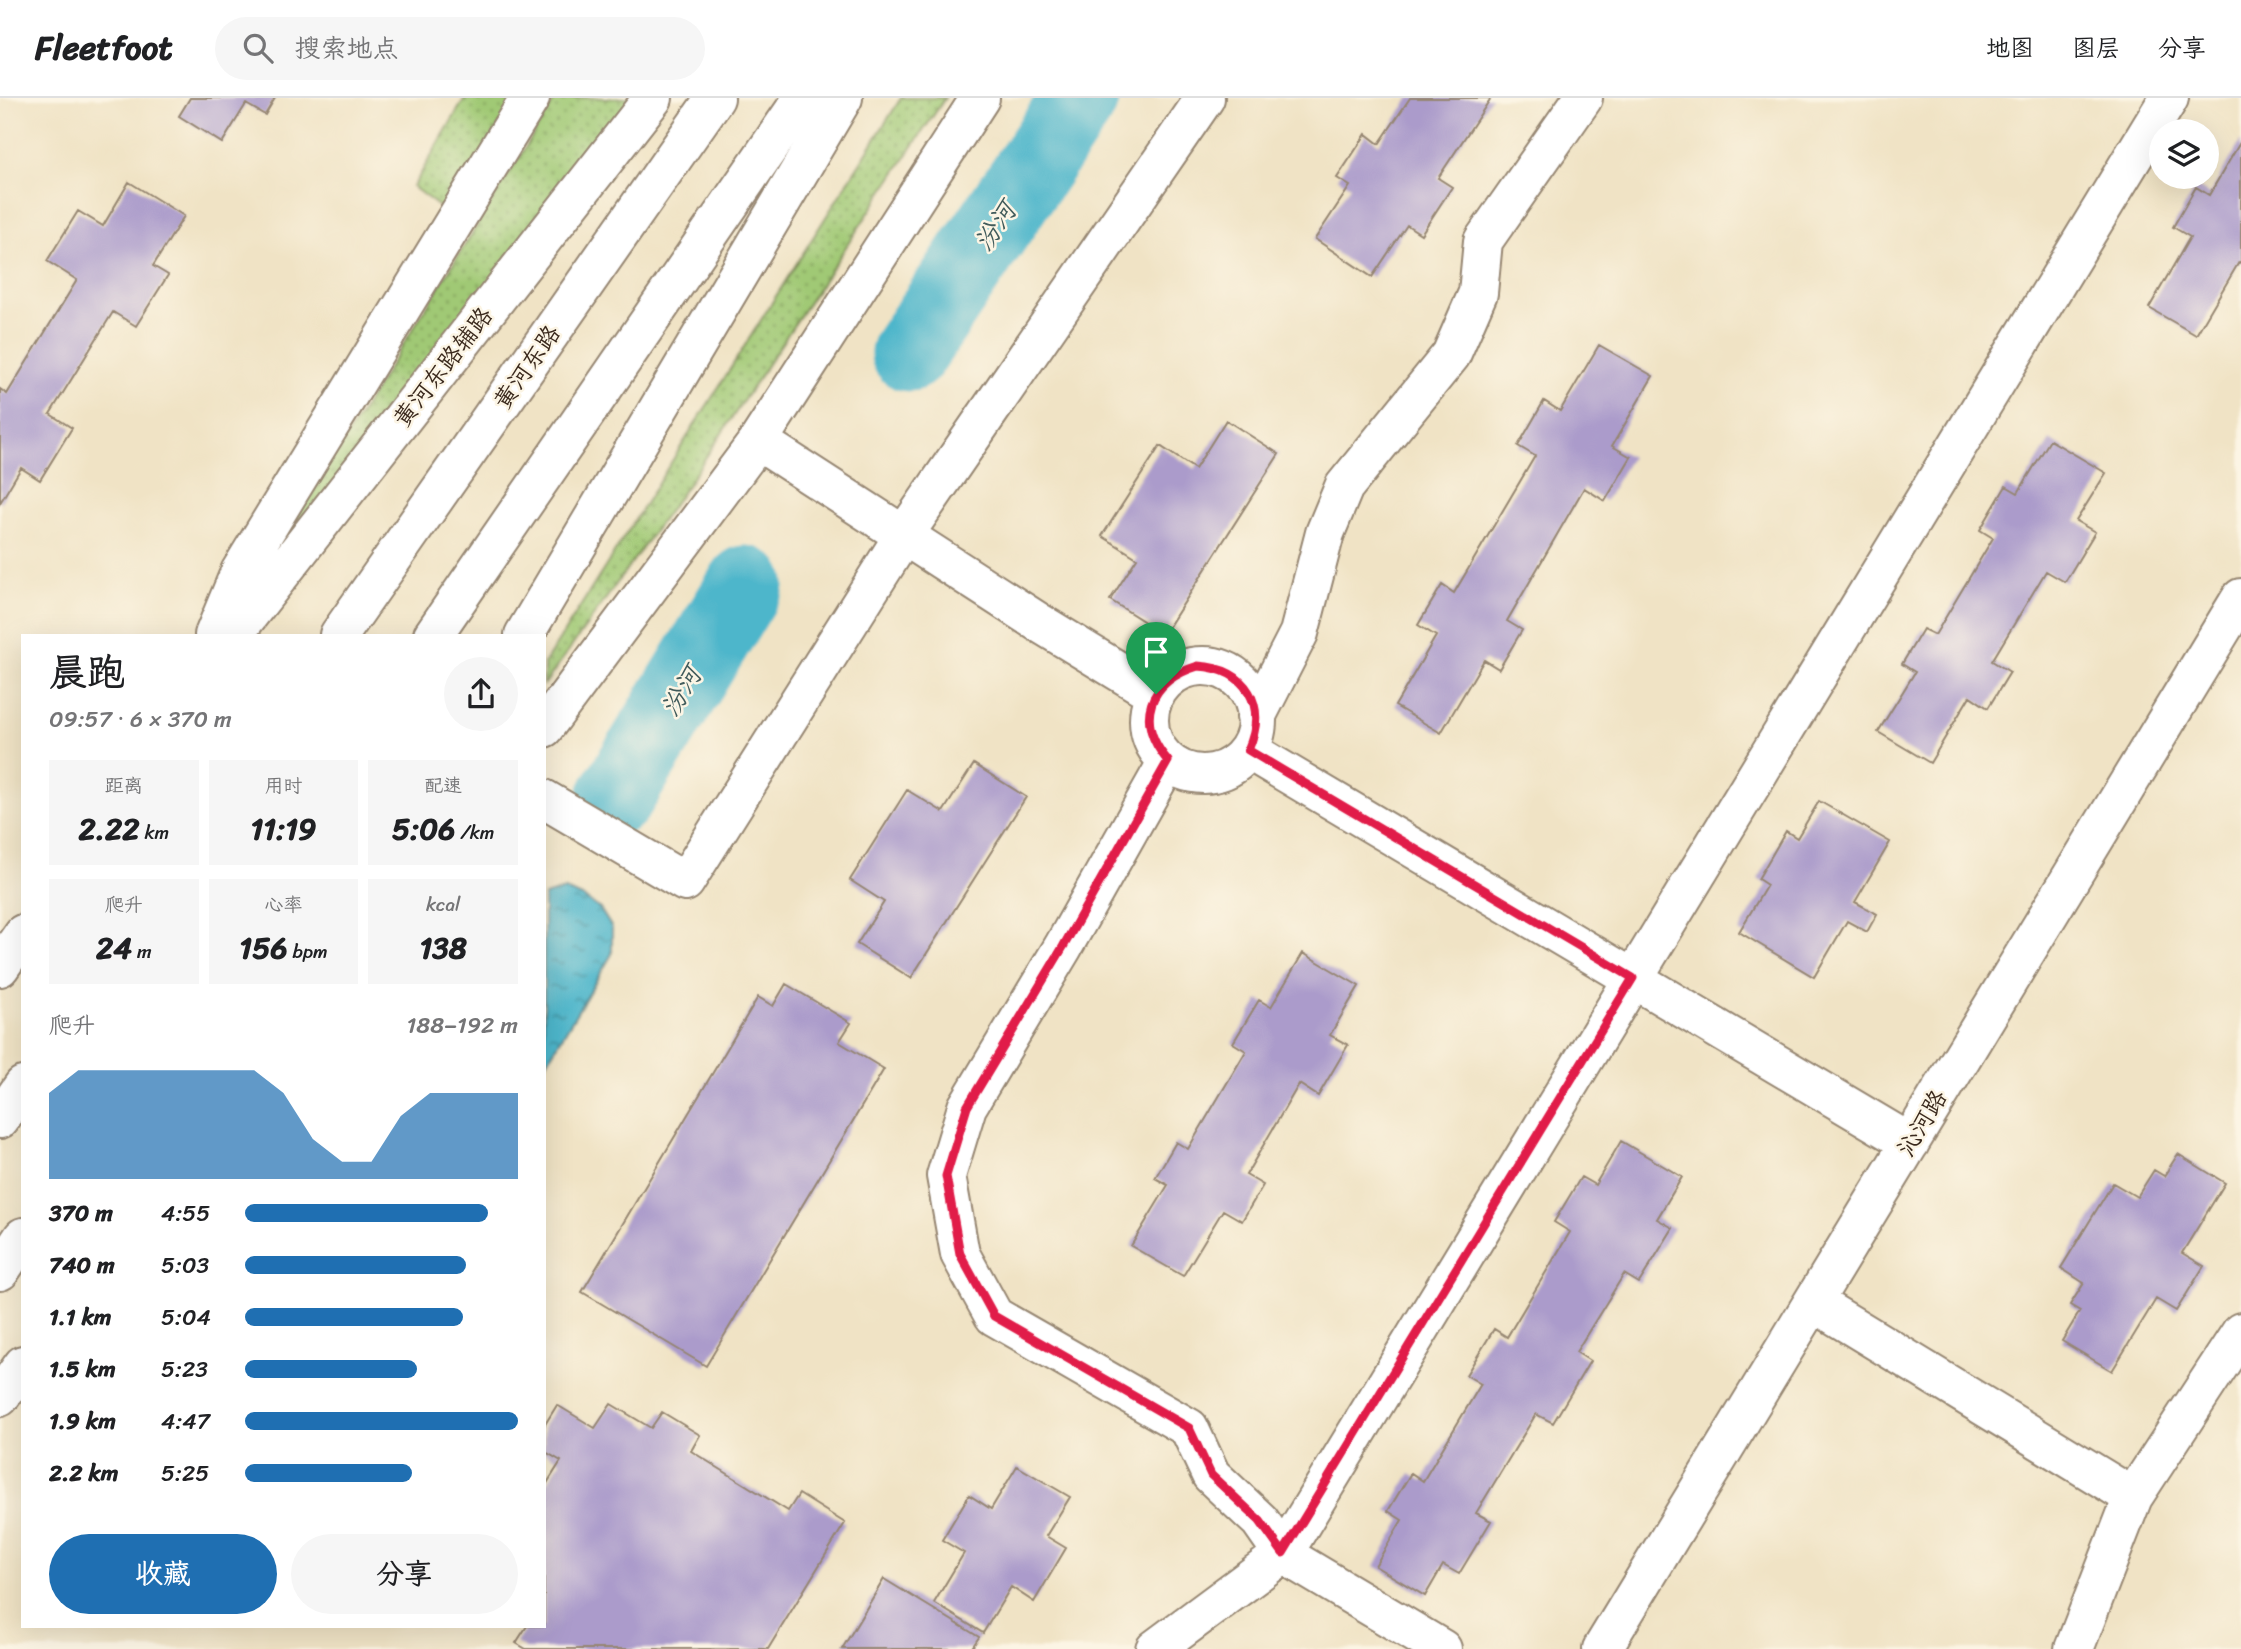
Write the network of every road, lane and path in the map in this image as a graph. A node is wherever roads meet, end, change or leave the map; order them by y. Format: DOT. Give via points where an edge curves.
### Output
graph roads {
  1 [pos="530,98"];
  2 [pos="653,98"];
  3 [pos="715,98"];
  4 [pos="803,98"];
  5 [pos="843,98"];
  6 [pos="980,98"];
  7 [pos="1205,98"];
  8 [pos="1583,98"];
  9 [pos="2169,98"];
  10 [pos="758,440"];
  11 [pos="904,534"];
  12 [pos="2241,597"];
  13 [pos="214,634"];
  14 [pos="234,634"];
  15 [pos="340,634"];
  16 [pos="434,634"];
  17 [pos="525,634"];
  18 [pos="1156,694"];
  19 [pos="546,725"];
  20 [pos="1252,733"];
  21 [pos="1168,761"];
  22 [pos="546,800"];
  23 [pos="21,937"];
  24 [pos="0,967"];
  25 [pos="1633,978"];
  26 [pos="21,1089"];
  27 [pos="0,1119"];
  28 [pos="1910,1143"];
  29 [pos="21,1240"];
  30 [pos="0,1271"];
  31 [pos="1813,1302"];
  32 [pos="2241,1332"];
  33 [pos="21,1368"];
  34 [pos="0,1397"];
  35 [pos="2133,1497"];
  36 [pos="1283,1553"];
  37 [pos="1155,1649"];
  38 [pos="1442,1649"];
  39 [pos="1602,1649"];
  40 [pos="2074,1649"];
  1 -- 13 [label="street" via="240,572"];
  2 -- 14 [label="street, 黄河东路辅路"];
  3 -- 15 [label="street, 黄河东路"];
  4 -- 16 [label="street"];
  5 -- 17 [label="street"];
  6 -- 10 [label="street"];
  7 -- 11 [label="street"];
  8 -- 20 [label="street" via="1483,241 1478,293 1451,355 1344,486 1325,533 1298,633"];
  9 -- 25 [label="street"];
  10 -- 11 [label="street"];
  10 -- 19 [label="street"];
  11 -- 18 [label="street"];
  11 -- 22 [label="street" via="685,882"];
  12 -- 28 [label="street, 沁河路"];
  18 -- 20 [label="street" via="1166,680 1181,671 1214,667 1231,674 1253,699"];
  18 -- 21 [label="street" via="1150,730"];
  20 -- 21 [label="street" via="1236,764 1219,772 1201,775"];
  20 -- 25 [label="street"];
  21 -- 36 [label="street" via="967,1107 946,1176 960,1254 994,1316 1189,1428 1211,1475 1260,1521"];
  23 -- 24 [label="street"];
  25 -- 28 [label="street"];
  25 -- 36 [label="street"];
  26 -- 27 [label="street"];
  28 -- 31 [label="street, 沁河路"];
  29 -- 30 [label="street"];
  31 -- 35 [label="street"];
  31 -- 39 [label="street, 沁河路"];
  32 -- 35 [label="street"];
  33 -- 34 [label="street"];
  35 -- 40 [label="street"];
  36 -- 37 [label="street"];
  36 -- 38 [label="street"];
}
